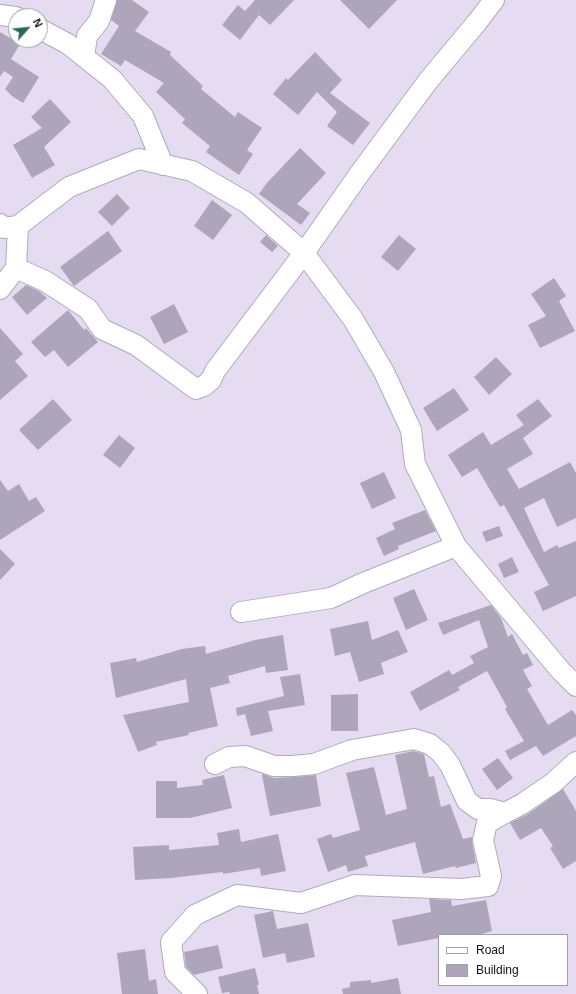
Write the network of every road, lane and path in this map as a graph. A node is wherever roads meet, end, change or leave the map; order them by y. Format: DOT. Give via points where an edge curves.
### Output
graph roads {
  1 [pos="106,0"];
  2 [pos="494,0"];
  3 [pos="48,33"];
  4 [pos="84,57"];
  5 [pos="163,165"];
  6 [pos="9,225"];
  7 [pos="304,253"];
  8 [pos="16,268"];
  9 [pos="0,289"];
  10 [pos="456,546"];
  11 [pos="241,612"];
  12 [pos="576,686"];
  13 [pos="576,762"];
  14 [pos="215,764"];
  15 [pos="505,813"];
  16 [pos="197,994"];
  1 -- 4 [label="street" via="99,21 87,36"];
  2 -- 7 [label="street" via="428,81"];
  3 -- 4 [label="street" via="68,44"];
  4 -- 5 [label="street" via="112,79 143,116"];
  5 -- 6 [label="street" via="139,159 69,187"];
  5 -- 7 [label="street" via="192,172 247,203"];
  6 -- 8 [label="street"];
  7 -- 8 [label="street" via="215,371 211,380 196,389 136,345 102,329 88,309 45,281"];
  7 -- 10 [label="street" via="353,319 384,372 411,430 415,464"];
  8 -- 9 [label="street"];
  10 -- 11 [label="street" via="330,598"];
  10 -- 12 [label="street" via="560,671"];
  13 -- 15 [label="street" via="553,783"];
  14 -- 15 [label="street" via="229,757 245,756 274,766 314,764 352,750 414,739 430,744 441,753 450,765 467,801 478,809"];
  15 -- 16 [label="street" via="487,823 483,840 491,876 488,886 460,889 355,885 301,903 237,895 195,915 171,942 175,972"];
}
